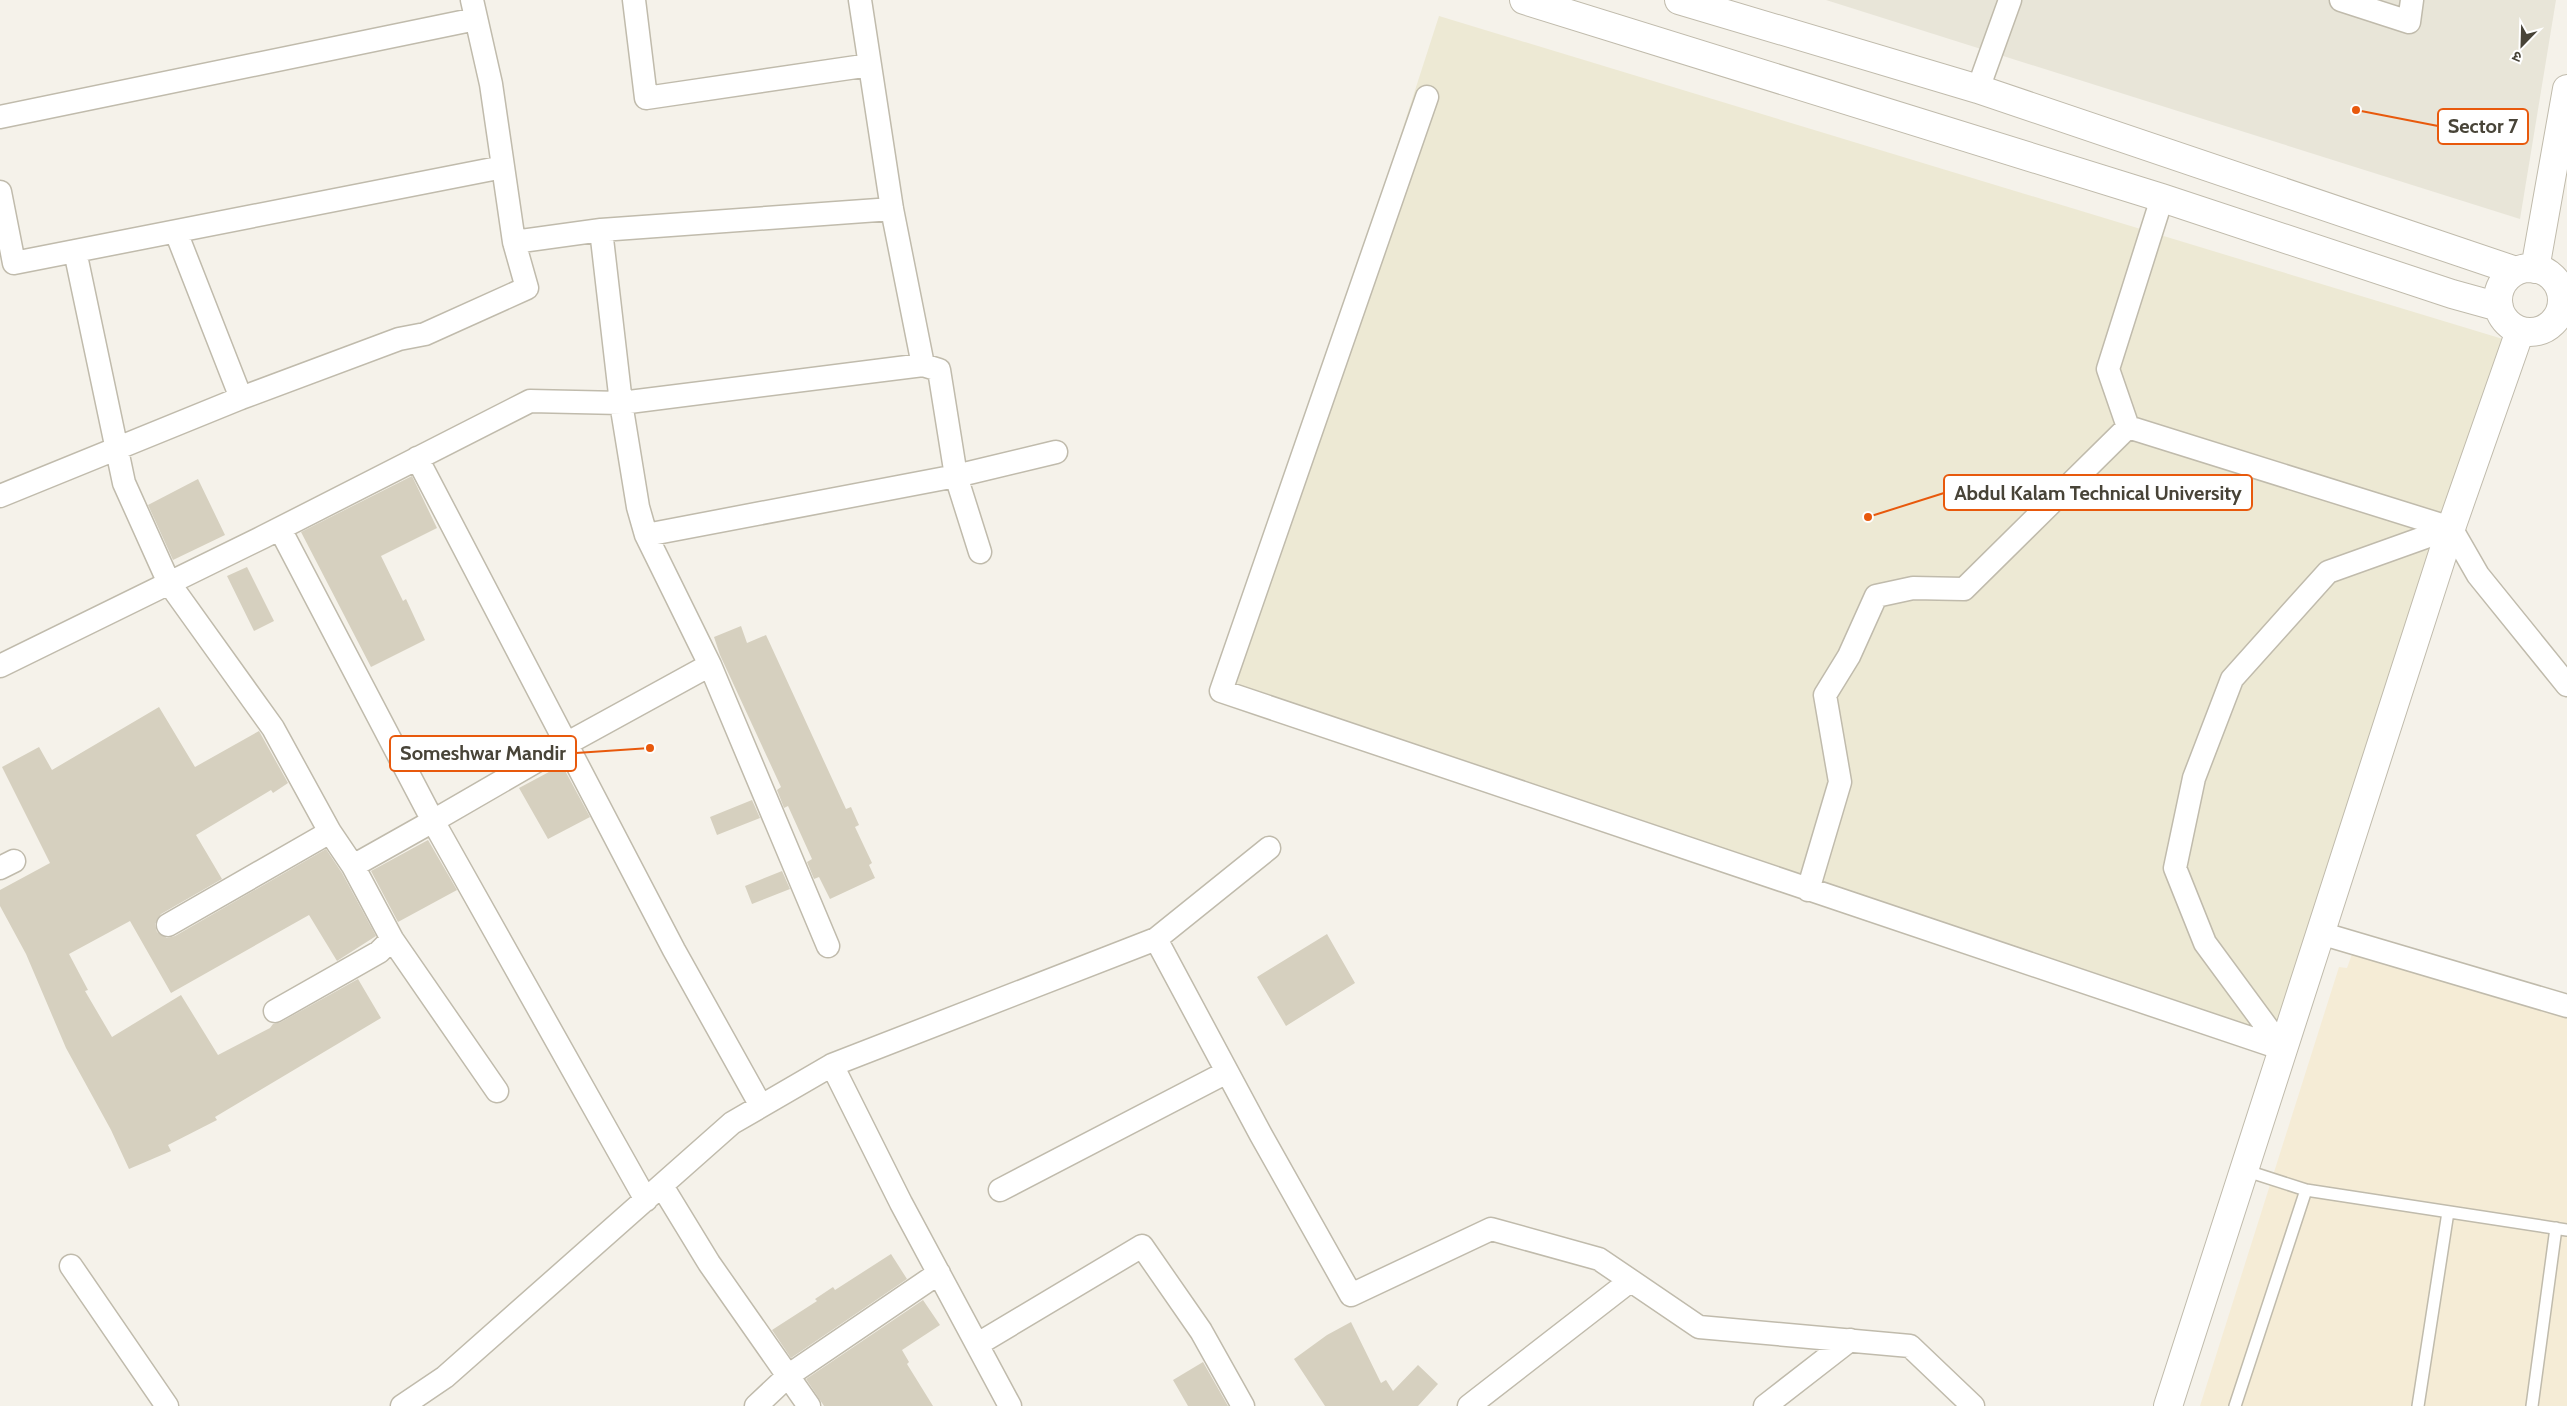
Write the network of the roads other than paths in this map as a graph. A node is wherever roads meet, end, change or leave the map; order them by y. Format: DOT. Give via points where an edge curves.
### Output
graph roads {
  1 [pos="634,0"];
  2 [pos="860,0"];
  3 [pos="1524,0"];
  4 [pos="1679,0"];
  5 [pos="2010,0"];
  6 [pos="2341,0"];
  7 [pos="2412,0"];
  8 [pos="474,10"];
  9 [pos="870,65"];
  10 [pos="2567,89"];
  11 [pos="1978,90"];
  12 [pos="1427,97"];
  13 [pos="0,117"];
  14 [pos="503,167"];
  15 [pos="0,192"];
  16 [pos="2162,198"];
  17 [pos="892,209"];
  18 [pos="601,230"];
  19 [pos="176,232"];
  20 [pos="514,242"];
  21 [pos="75,251"];
  22 [pos="7,265"];
  23 [pos="2542,274"];
  24 [pos="2499,307"];
  25 [pos="2558,329"];
  26 [pos="2520,331"];
  27 [pos="923,365"];
  28 [pos="240,398"];
  29 [pos="621,403"];
  30 [pos="2128,427"];
  31 [pos="117,448"];
  32 [pos="1056,452"];
  33 [pos="417,458"];
  34 [pos="956,476"];
  35 [pos="1,491"];
  36 [pos="2451,528"];
  37 [pos="280,529"];
  38 [pos="646,536"];
  39 [pos="980,552"];
  40 [pos="169,583"];
  41 [pos="710,665"];
  42 [pos="0,666"];
  43 [pos="2567,685"];
  44 [pos="566,744"];
  45 [pos="433,821"];
  46 [pos="330,832"];
  47 [pos="1269,848"];
  48 [pos="353,866"];
  49 [pos="1808,890"];
  50 [pos="168,925"];
  51 [pos="2320,933"];
  52 [pos="1156,939"];
  53 [pos="392,940"];
  54 [pos="828,946"];
  55 [pos="2567,1006"];
  56 [pos="275,1011"];
  57 [pos="2282,1049"];
  58 [pos="832,1065"];
  59 [pos="1227,1072"];
  60 [pos="497,1091"];
  61 [pos="761,1106"];
  62 [pos="2244,1170"];
  63 [pos="1000,1190"];
  64 [pos="2306,1190"];
  65 [pos="654,1193"];
  66 [pos="2448,1212"];
  67 [pos="2562,1229"];
  68 [pos="71,1266"];
  69 [pos="939,1273"];
  70 [pos="1630,1281"];
  71 [pos="1850,1340"];
  72 [pos="978,1344"];
  73 [pos="790,1376"];
  74 [pos="166,1406"];
  75 [pos="402,1406"];
  76 [pos="756,1406"];
  77 [pos="809,1406"];
  78 [pos="1010,1406"];
  79 [pos="1243,1406"];
  80 [pos="1469,1406"];
  81 [pos="1765,1406"];
  82 [pos="1973,1406"];
  83 [pos="2168,1406"];
  84 [pos="2235,1406"];
  85 [pos="2418,1406"];
  86 [pos="2532,1406"];
  1 -- 9 [label="street" via="646,98"];
  2 -- 9 [label="street"];
  3 -- 16 [label="street"];
  4 -- 11 [label="street"];
  5 -- 11 [label="street"];
  6 -- 7 [label="street" via="2409,22"];
  8 -- 13 [label="street"];
  8 -- 14 [label="street" via="491,84"];
  9 -- 17 [label="street"];
  10 -- 23 [label="street"];
  11 -- 23 [label="street"];
  12 -- 49 [label="street" via="1221,691"];
  14 -- 19 [label="street"];
  14 -- 20 [label="street"];
  15 -- 22 [label="street"];
  16 -- 24 [label="street"];
  16 -- 30 [label="street" via="2108,369"];
  17 -- 18 [label="street"];
  17 -- 27 [label="street"];
  18 -- 20 [label="street"];
  18 -- 29 [label="street"];
  19 -- 21 [label="street"];
  19 -- 28 [label="street"];
  20 -- 28 [label="street" via="527,288 425,334 399,338"];
  21 -- 22 [label="street"];
  21 -- 31 [label="street"];
  23 -- 24 [label="street" via="2501,286"];
  23 -- 25 [label="street" via="2558,283 2562,301"];
  24 -- 26 [label="street" via="2507,322"];
  25 -- 26 [label="street"];
  26 -- 36 [label="street"];
  27 -- 29 [label="street"];
  27 -- 34 [label="street" via="939,370"];
  28 -- 31 [label="street"];
  29 -- 33 [label="street" via="530,400"];
  29 -- 38 [label="street" via="638,507"];
  30 -- 36 [label="street"];
  30 -- 49 [label="street" via="1964,589 1913,588 1876,596 1849,656 1825,695 1840,782"];
  31 -- 35 [label="street"];
  31 -- 40 [label="street" via="124,483"];
  32 -- 34 [label="street"];
  33 -- 37 [label="street"];
  33 -- 44 [label="street"];
  34 -- 38 [label="street"];
  34 -- 39 [label="street"];
  36 -- 43 [label="street" via="2478,575"];
  36 -- 51 [label="street"];
  36 -- 57 [label="street" via="2328,572 2232,679 2194,778 2175,868 2205,943"];
  37 -- 40 [label="street"];
  37 -- 45 [label="street"];
  38 -- 41 [label="street"];
  40 -- 42 [label="street"];
  40 -- 46 [label="street" via="274,728"];
  41 -- 44 [label="street"];
  41 -- 54 [label="street"];
  44 -- 45 [label="street"];
  44 -- 61 [label="street" via="674,950"];
  45 -- 48 [label="street"];
  45 -- 65 [label="street"];
  46 -- 48 [label="street"];
  46 -- 50 [label="street"];
  47 -- 52 [label="street"];
  48 -- 53 [label="street"];
  49 -- 57 [label="street"];
  51 -- 55 [label="street"];
  51 -- 57 [label="street"];
  52 -- 58 [label="street"];
  52 -- 59 [label="street"];
  53 -- 56 [label="street" via="379,952"];
  53 -- 60 [label="street"];
  57 -- 62 [label="street"];
  58 -- 61 [label="street"];
  58 -- 69 [label="street" via="900,1203"];
  59 -- 63 [label="street"];
  59 -- 70 [label="street" via="1351,1295 1491,1229 1599,1259"];
  61 -- 65 [label="street" via="732,1123"];
  62 -- 64 [label="lane"];
  62 -- 83 [label="street"];
  64 -- 66 [label="lane"];
  64 -- 84 [label="lane"];
  65 -- 73 [label="street"];
  65 -- 75 [label="street" via="445,1377"];
  66 -- 67 [label="lane"];
  66 -- 85 [label="lane"];
  67 -- 86 [label="lane"];
  68 -- 74 [label="street"];
  69 -- 72 [label="street"];
  69 -- 73 [label="street"];
  70 -- 71 [label="street" via="1699,1327"];
  70 -- 80 [label="street"];
  71 -- 81 [label="street"];
  71 -- 82 [label="street" via="1910,1346"];
  72 -- 78 [label="street"];
  72 -- 79 [label="street" via="1142,1246 1201,1331"];
  73 -- 76 [label="street"];
  73 -- 77 [label="street"];
}
